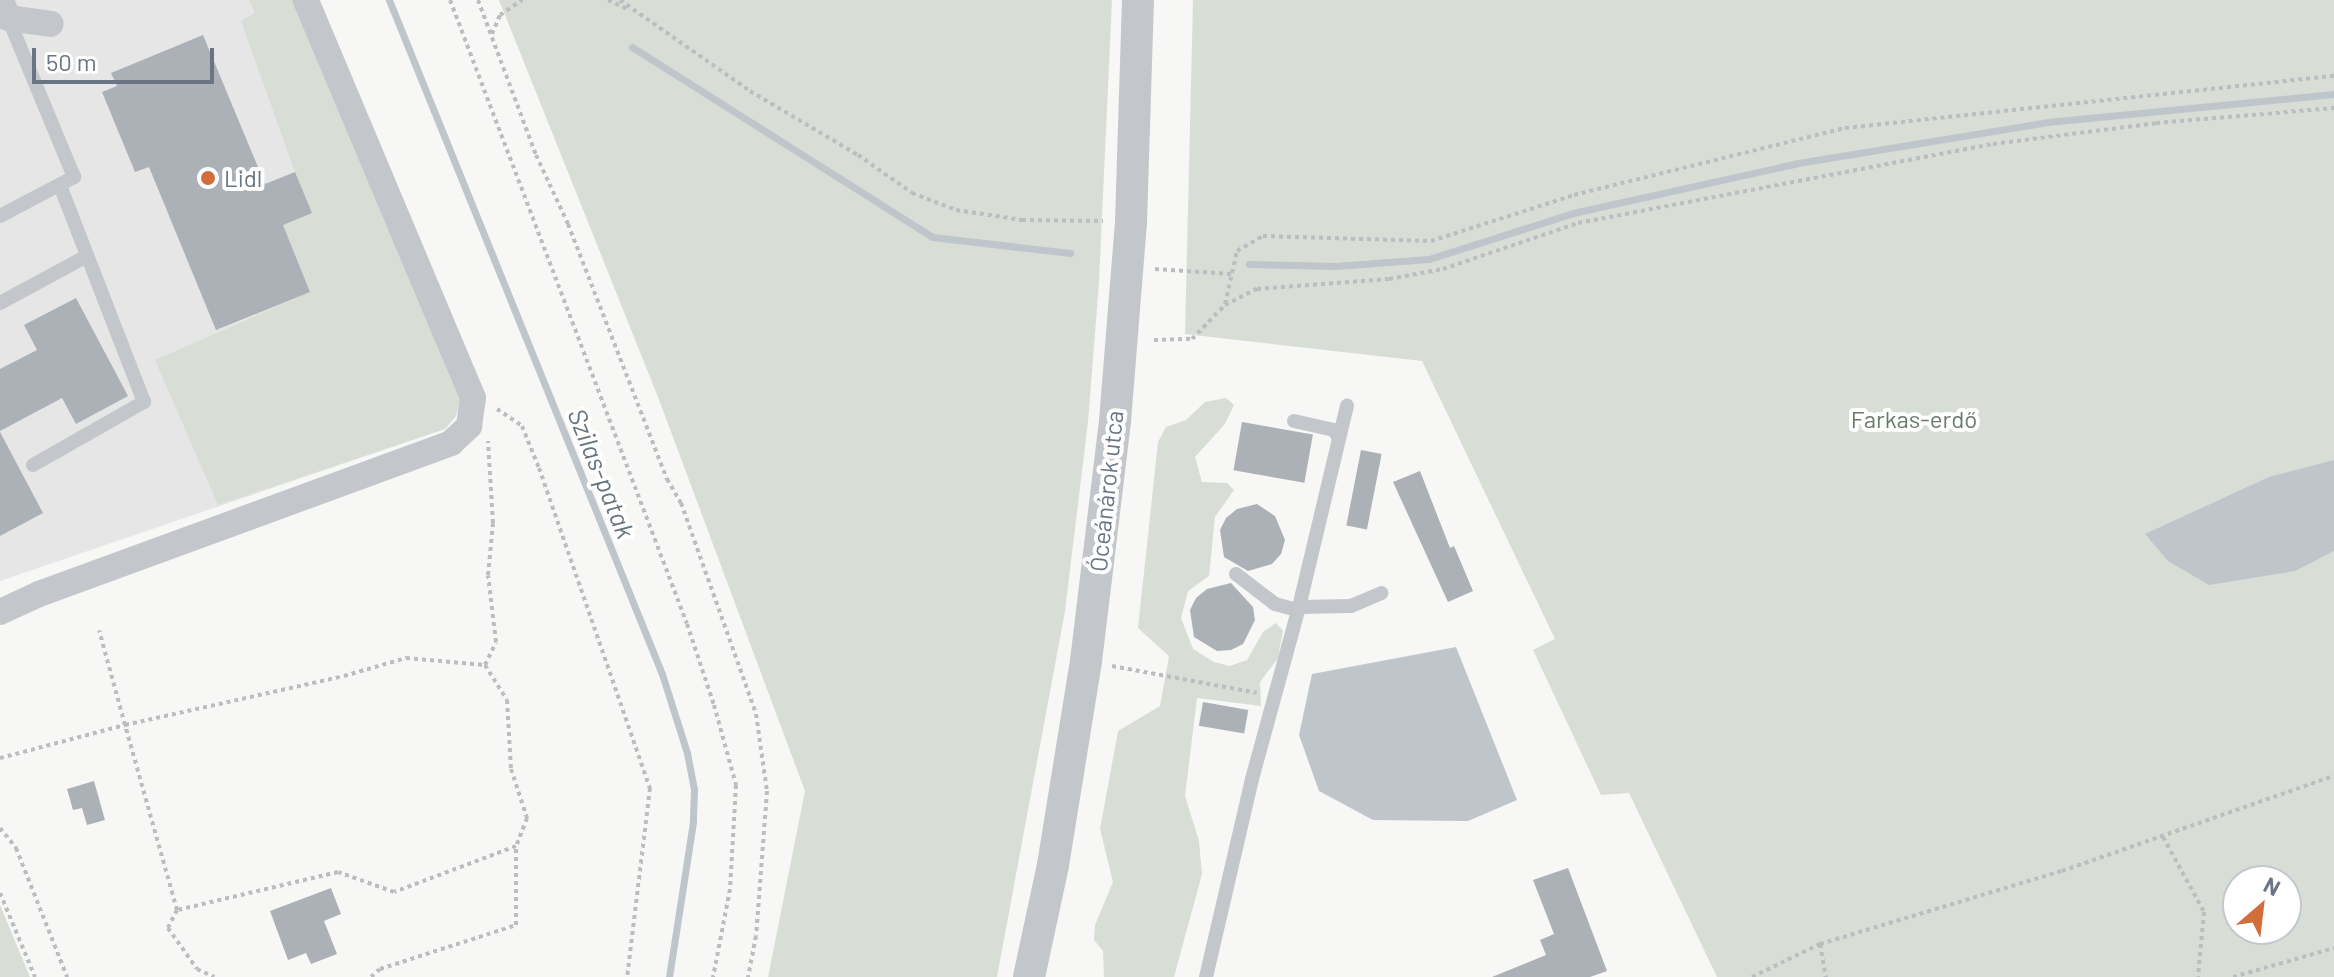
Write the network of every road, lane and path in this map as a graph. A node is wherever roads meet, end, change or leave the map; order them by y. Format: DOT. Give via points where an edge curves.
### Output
graph roads {
  1 [pos="306,0"];
  2 [pos="450,0"];
  3 [pos="478,0"];
  4 [pos="522,0"];
  5 [pos="608,0"];
  6 [pos="620,0"];
  7 [pos="1138,0"];
  8 [pos="4,9"];
  9 [pos="633,11"];
  10 [pos="51,24"];
  11 [pos="491,36"];
  12 [pos="2334,76"];
  13 [pos="2334,108"];
  14 [pos="60,185"];
  15 [pos="0,216"];
  16 [pos="1131,222"];
  17 [pos="87,256"];
  18 [pos="1153,269"];
  19 [pos="1232,274"];
  20 [pos="0,303"];
  21 [pos="1225,305"];
  22 [pos="1154,340"];
  23 [pos="473,406"];
  24 [pos="1347,406"];
  25 [pos="1294,421"];
  26 [pos="1339,438"];
  27 [pos="33,465"];
  28 [pos="1236,574"];
  29 [pos="1381,593"];
  30 [pos="1298,608"];
  31 [pos="0,612"];
  32 [pos="99,630"];
  33 [pos="1086,661"];
  34 [pos="485,665"];
  35 [pos="1275,696"];
  36 [pos="125,725"];
  37 [pos="0,758"];
  38 [pos="2334,776"];
  39 [pos="0,828"];
  40 [pos="2163,837"];
  41 [pos="516,846"];
  42 [pos="0,893"];
  43 [pos="177,910"];
  44 [pos="1820,944"];
  45 [pos="2334,948"];
  46 [pos="35,977"];
  47 [pos="67,977"];
  48 [pos="214,977"];
  49 [pos="371,977"];
  50 [pos="627,977"];
  51 [pos="713,977"];
  52 [pos="748,977"];
  53 [pos="1029,977"];
  54 [pos="1206,977"];
  55 [pos="1752,977"];
  56 [pos="1826,977"];
  57 [pos="2198,977"];
  58 [pos="2233,977"];
  1 -- 23 [label="street"];
  2 -- 51 [label="path" via="687,624 736,785 730,889"];
  3 -- 11 [label="path"];
  4 -- 11 [label="path" via="500,15"];
  5 -- 9 [label="path"];
  6 -- 9 [label="path"];
  7 -- 16 [label="street, Óceánárok utca"];
  8 -- 10 [label="street"];
  8 -- 14 [label="lane" via="74,177"];
  9 -- 16 [label="path" via="912,193 956,210 1022,220"];
  11 -- 52 [label="path" via="681,503 756,714 767,791"];
  12 -- 19 [label="path" via="1845,128 1574,195 1431,241 1263,236 1237,251"];
  13 -- 21 [label="path" via="1993,144 1578,223 1443,269 1389,279 1257,289"];
  14 -- 15 [label="lane"];
  14 -- 17 [label="lane"];
  16 -- 33 [label="street, Óceánárok utca" via="1115,421"];
  17 -- 20 [label="lane"];
  17 -- 27 [label="lane" via="144,402"];
  18 -- 19 [label="path"];
  19 -- 21 [label="path"];
  21 -- 22 [label="path" via="1192,339"];
  23 -- 31 [label="street" via="462,435 451,443"];
  23 -- 34 [label="path" via="490,445 493,523 488,575 496,642"];
  23 -- 50 [label="path" via="489,403 522,426 650,788"];
  24 -- 26 [label="lane"];
  25 -- 26 [label="lane" via="1334,430"];
  26 -- 30 [label="lane"];
  28 -- 30 [label="lane" via="1275,604"];
  29 -- 30 [label="lane" via="1351,606"];
  30 -- 35 [label="lane"];
  32 -- 36 [label="path"];
  33 -- 35 [label="path"];
  33 -- 53 [label="street, Óceánárok utca"];
  34 -- 36 [label="path" via="406,658"];
  34 -- 41 [label="path" via="507,700 511,769 527,818"];
  35 -- 54 [label="lane"];
  36 -- 37 [label="path"];
  36 -- 43 [label="path"];
  38 -- 40 [label="path"];
  39 -- 47 [label="path" via="16,848"];
  40 -- 44 [label="path"];
  40 -- 57 [label="path" via="2204,912"];
  41 -- 43 [label="path" via="394,892 338,872"];
  41 -- 49 [label="path" via="516,925 380,969"];
  42 -- 46 [label="path"];
  43 -- 48 [label="path" via="168,928 197,969"];
  44 -- 55 [label="path"];
  44 -- 56 [label="path"];
  45 -- 58 [label="path"];
}
